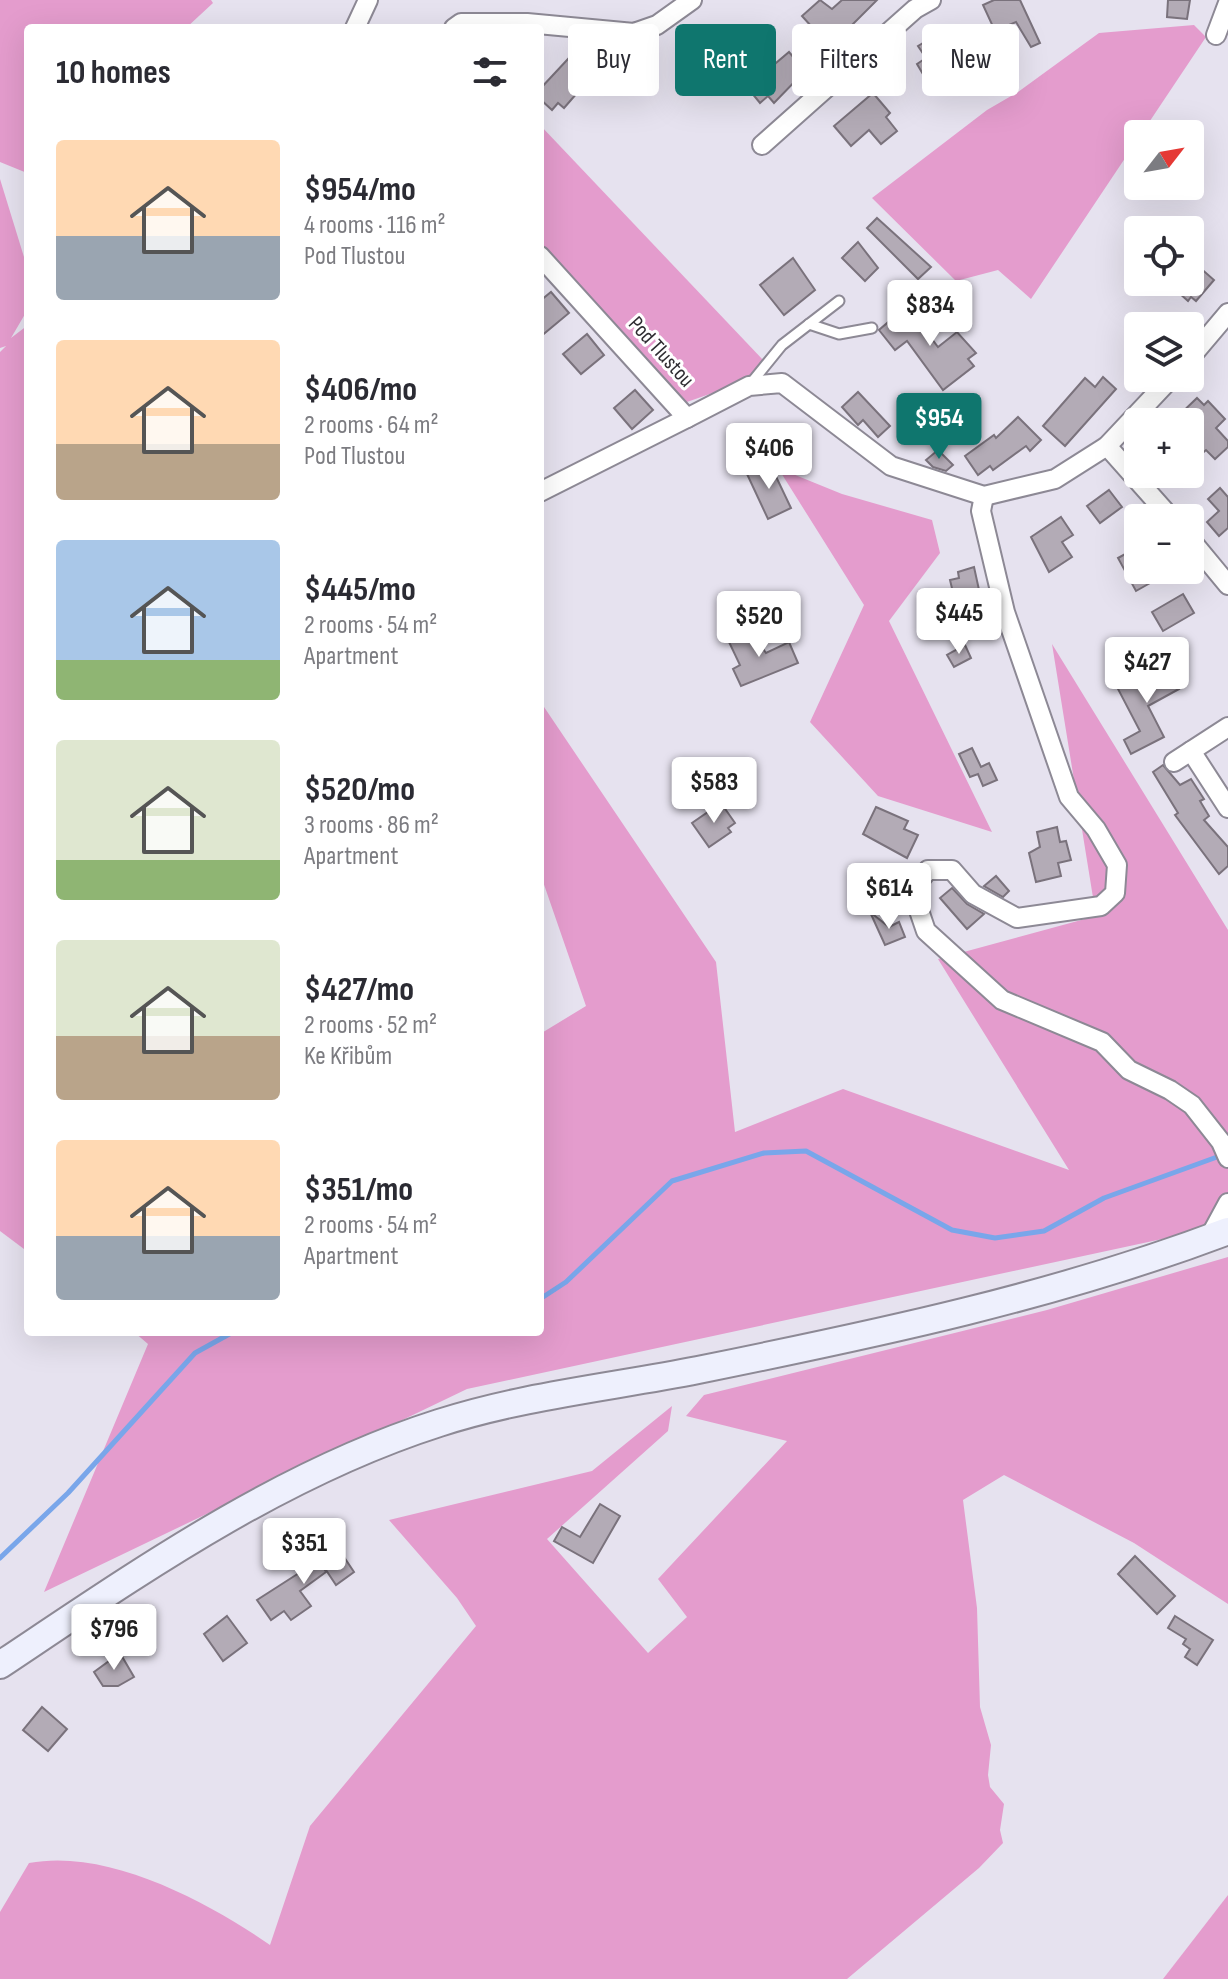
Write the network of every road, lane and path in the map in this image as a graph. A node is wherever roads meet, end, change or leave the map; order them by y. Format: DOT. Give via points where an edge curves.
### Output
graph roads {
  1 [pos="368,0"];
  2 [pos="692,0"];
  3 [pos="931,0"];
  4 [pos="1228,3"];
  5 [pos="357,24"];
  6 [pos="460,24"];
  7 [pos="538,24"];
  8 [pos="544,25"];
  9 [pos="1216,35"];
  10 [pos="762,145"];
  11 [pos="544,260"];
  12 [pos="839,301"];
  13 [pos="1228,313"];
  14 [pos="809,324"];
  15 [pos="872,328"];
  16 [pos="1204,341"];
  17 [pos="749,386"];
  18 [pos="1158,392"];
  19 [pos="687,418"];
  20 [pos="1107,446"];
  21 [pos="544,490"];
  22 [pos="984,496"];
  23 [pos="1159,504"];
  24 [pos="1204,553"];
  25 [pos="1225,573"];
  26 [pos="1228,727"];
  27 [pos="1191,751"];
  28 [pos="1174,762"];
  29 [pos="1228,808"];
  30 [pos="1228,1158"];
  31 [pos="1228,1203"];
  32 [pos="1218,1235"];
  33 [pos="0,1665"];
  1 -- 5 [label="street"];
  2 -- 8 [label="street" via="657,25 634,33"];
  3 -- 10 [label="street"];
  4 -- 9 [label="street"];
  6 -- 7 [label="street"];
  11 -- 19 [label="street, Pod Tlustou"];
  12 -- 14 [label="lane"];
  13 -- 16 [label="street"];
  14 -- 15 [label="lane" via="839,334"];
  14 -- 17 [label="lane" via="782,345"];
  17 -- 19 [label="street, Pod Tlustou"];
  17 -- 22 [label="street, Pod Tlustou" via="782,383 891,466"];
  18 -- 20 [label="street"];
  19 -- 21 [label="street"];
  20 -- 22 [label="street" via="1055,479"];
  20 -- 23 [label="street"];
  22 -- 30 [label="street" via="981,511 1005,612 1069,797 1117,865 1115,893 1101,906 1017,918 973,894 952,870 928,870 912,890 926,931 1002,1000 1102,1042 1129,1070 1192,1105"];
  24 -- 25 [label="street"];
  26 -- 27 [label="street"];
  27 -- 28 [label="street"];
  27 -- 29 [label="street"];
  31 -- 32 [label="street"];
  32 -- 33 [label="main road" via="923,1322 510,1405 411,1432 220,1524"];
}
